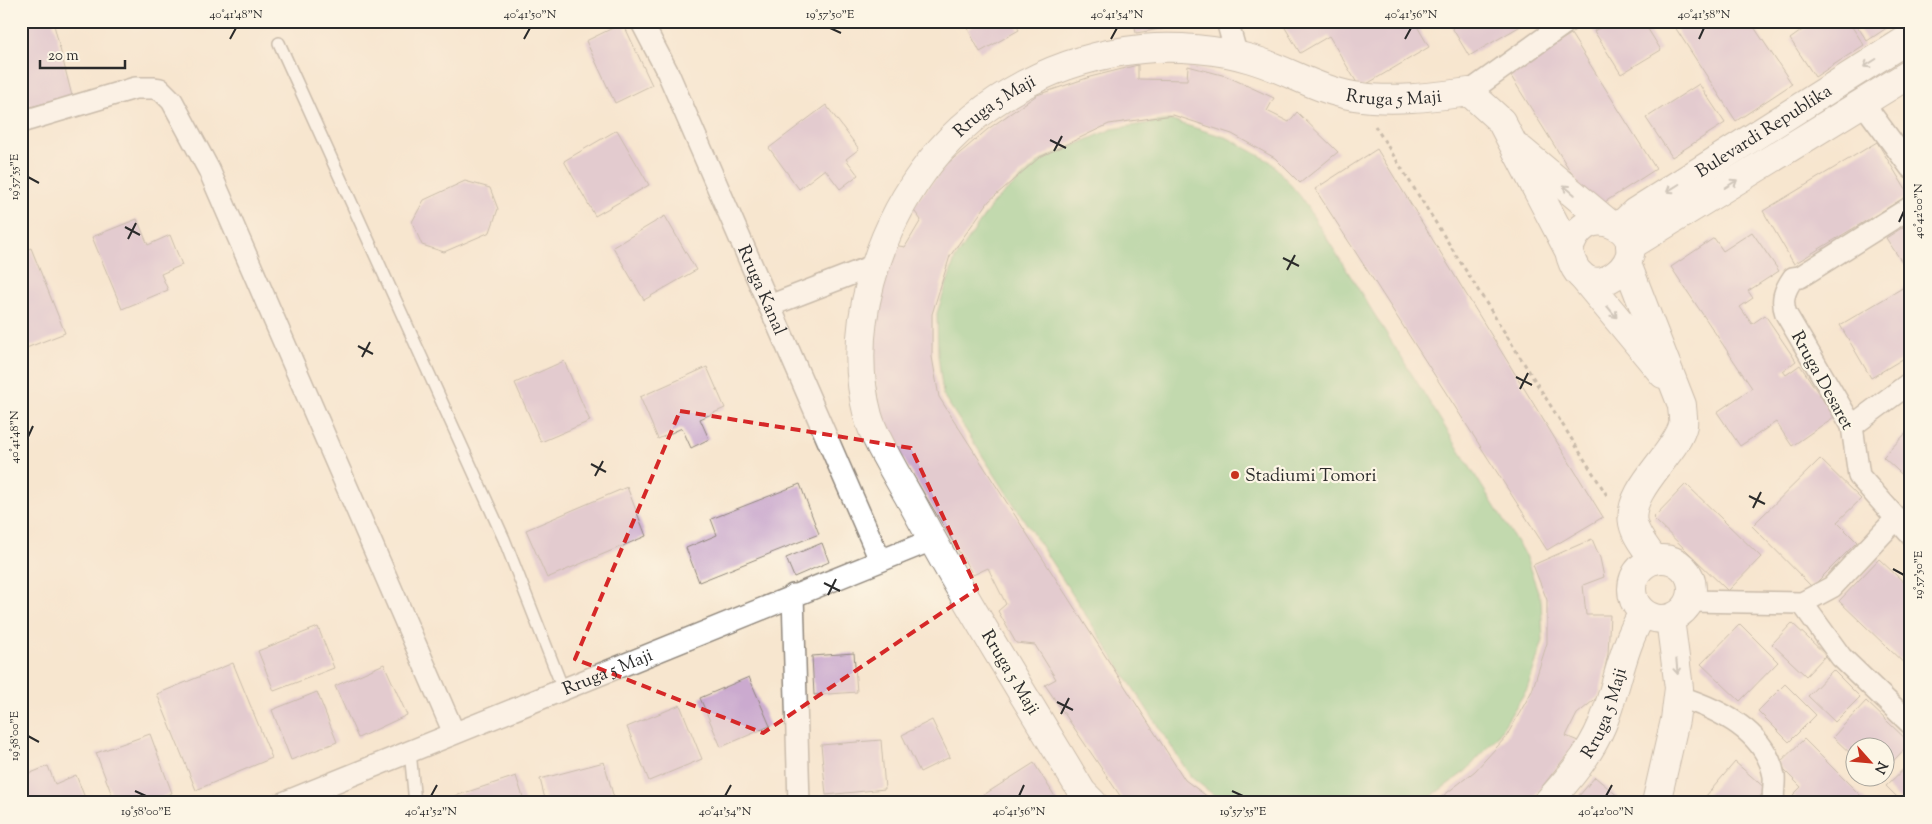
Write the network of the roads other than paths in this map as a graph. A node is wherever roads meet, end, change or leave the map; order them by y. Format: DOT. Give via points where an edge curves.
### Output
graph roads {
  1 [pos="641,21"];
  2 [pos="1227,21"];
  3 [pos="1568,21"];
  4 [pos="1911,37"];
  5 [pos="279,43"];
  6 [pos="1238,56"];
  7 [pos="1911,73"];
  8 [pos="1469,92"];
  9 [pos="1863,103"];
  10 [pos="21,122"];
  11 [pos="1509,139"];
  12 [pos="1911,168"];
  13 [pos="1911,207"];
  14 [pos="1620,240"];
  15 [pos="1575,263"];
  16 [pos="875,265"];
  17 [pos="769,306"];
  18 [pos="1911,382"];
  19 [pos="1678,392"];
  20 [pos="1852,426"];
  21 [pos="1896,518"];
  22 [pos="1911,535"];
  23 [pos="932,540"];
  24 [pos="880,560"];
  25 [pos="1654,560"];
  26 [pos="792,595"];
  27 [pos="1690,601"];
  28 [pos="1802,603"];
  29 [pos="1644,613"];
  30 [pos="1670,619"];
  31 [pos="563,689"];
  32 [pos="1677,696"];
  33 [pos="1911,724"];
  34 [pos="454,733"];
  35 [pos="410,751"];
  36 [pos="1086,799"];
  37 [pos="283,803"];
  38 [pos="415,803"];
  39 [pos="799,803"];
  40 [pos="1547,803"];
  41 [pos="1656,803"];
  42 [pos="1774,803"];
  1 -- 17 [label="street, Rruga Kanal" via="668,73"];
  2 -- 6 [label="street"];
  3 -- 8 [label="street"];
  4 -- 14 [label="street, Bulevardi Republika, one-way" via="1635,212"];
  5 -- 31 [label="lane" via="504,539"];
  6 -- 8 [label="street, Rruga 5 Maji" via="1325,89 1355,96 1426,98"];
  6 -- 16 [label="street, Rruga 5 Maji" via="1175,49 1106,54 1040,76 1010,92 967,122 921,174 888,230"];
  7 -- 9 [label="street, Bulevardi Republika"];
  8 -- 11 [label="street" via="1501,122"];
  9 -- 12 [label="street"];
  14 -- 9 [label="street, Bulevardi Republika, one-way"];
  10 -- 34 [label="street" via="135,88 160,90 172,101 209,170"];
  14 -- 11 [label="street, one-way"];
  11 -- 15 [label="street"];
  13 -- 20 [label="street, Rruga Desaret" via="1800,277 1793,278 1785,289 1782,304 1786,314"];
  14 -- 15 [label="street" via="1593,222 1581,227 1572,238"];
  14 -- 15 [label="street" via="1619,275 1607,281 1593,281"];
  14 -- 19 [label="street"];
  15 -- 19 [label="street, one-way"];
  16 -- 17 [label="street"];
  16 -- 23 [label="street, Rruga 5 Maji" via="862,337 863,380 869,418"];
  17 -- 24 [label="street, Rruga Kanal"];
  18 -- 20 [label="street"];
  19 -- 25 [label="street" via="1683,425 1636,500 1632,522"];
  20 -- 21 [label="street, Rruga Desaret" via="1859,476"];
  21 -- 22 [label="street, Rruga Desaret"];
  21 -- 28 [label="street" via="1832,587"];
  23 -- 24 [label="street, Rruga 5 Maji"];
  23 -- 36 [label="street, Rruga 5 Maji"];
  24 -- 26 [label="street, Rruga 5 Maji"];
  25 -- 27 [label="street" via="1668,559 1680,564 1689,574 1693,588"];
  25 -- 29 [label="street" via="1642,566 1634,577 1635,603"];
  26 -- 31 [label="street, Rruga 5 Maji"];
  26 -- 39 [label="street"];
  27 -- 28 [label="street"];
  27 -- 30 [label="street" via="1683,612"];
  28 -- 33 [label="street" via="1841,657"];
  29 -- 30 [label="street" via="1656,619"];
  29 -- 40 [label="street, Rruga 5 Maji" via="1632,634 1602,725 1589,752"];
  30 -- 32 [label="street, one-way" via="1677,661"];
  31 -- 34 [label="street, Rruga 5 Maji"];
  32 -- 41 [label="street" via="1675,720"];
  32 -- 42 [label="street" via="1726,716 1751,734 1768,758 1774,776"];
  34 -- 35 [label="street, Rruga 5 Maji"];
  35 -- 37 [label="street, Rruga 5 Maji"];
  35 -- 38 [label="lane"];
}
